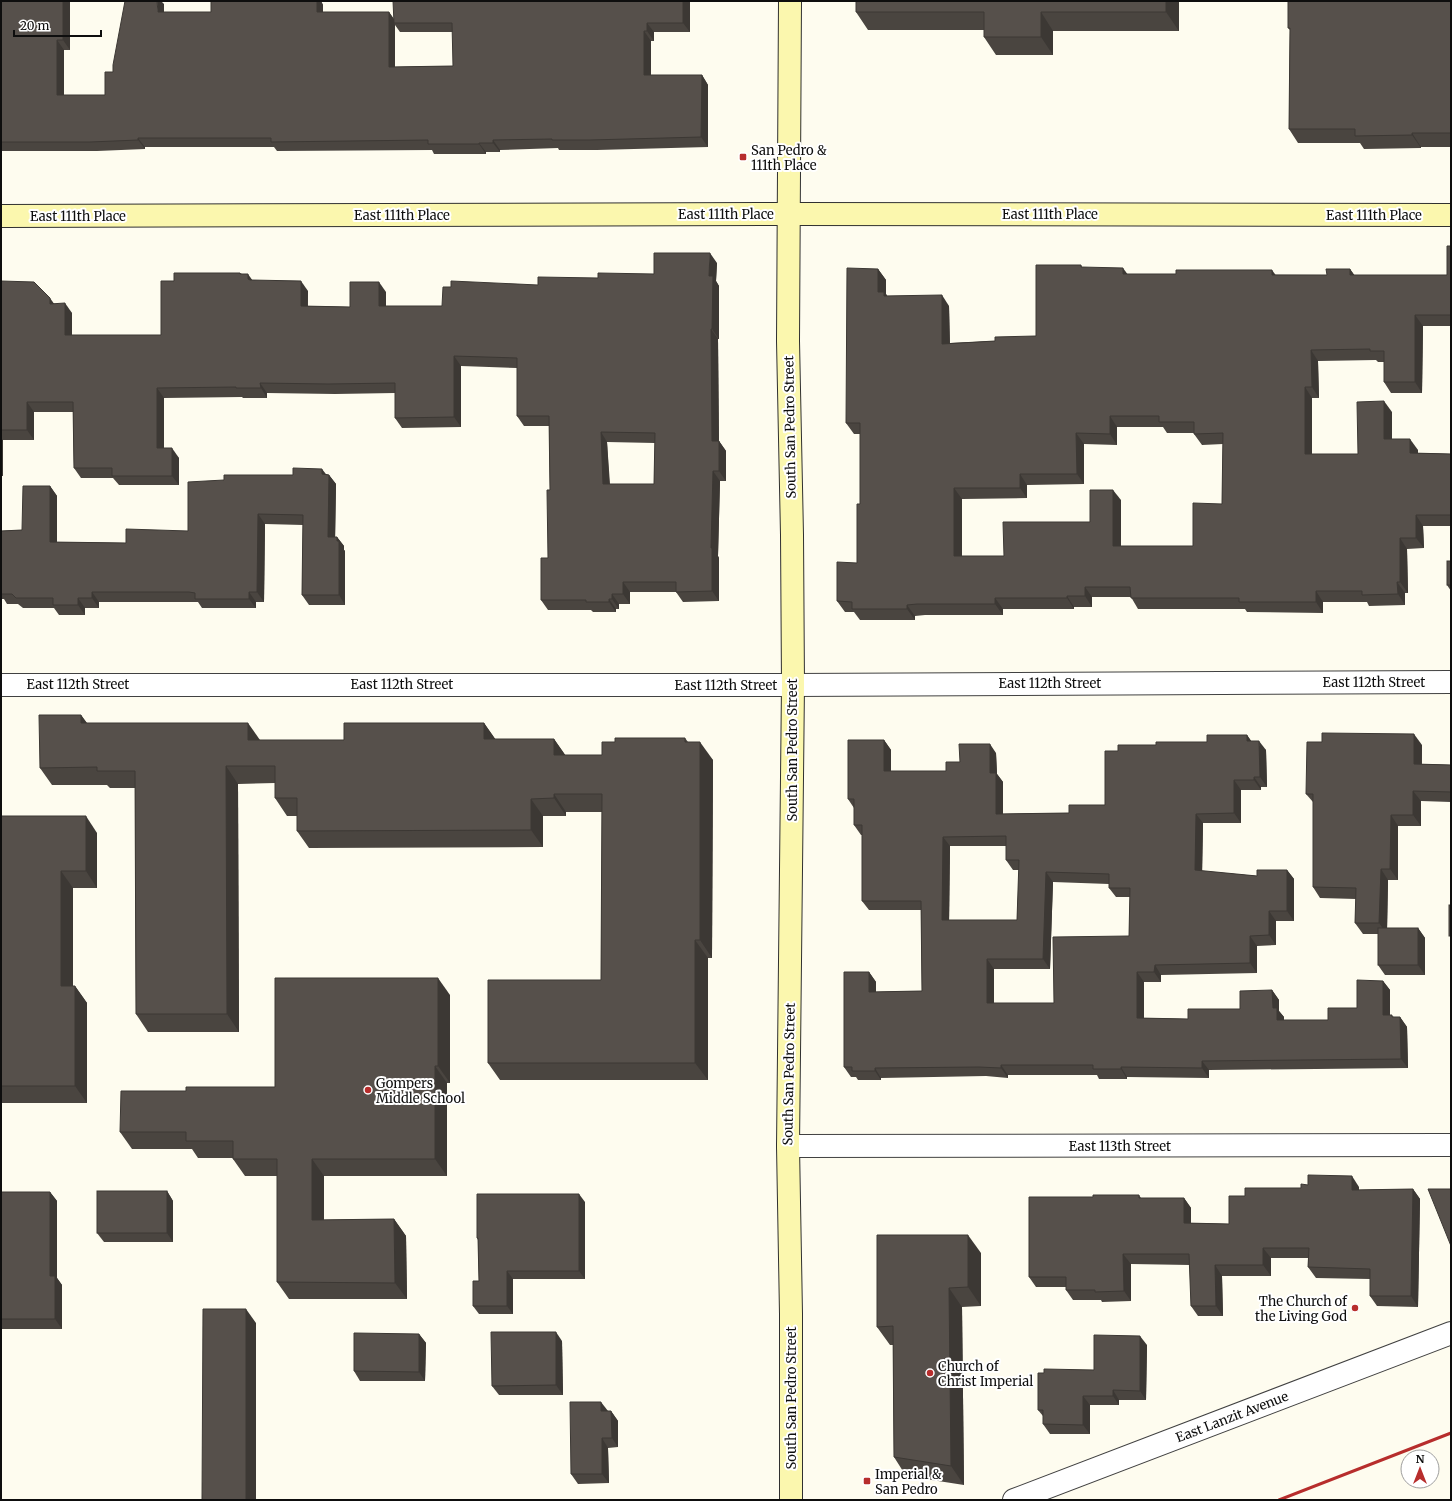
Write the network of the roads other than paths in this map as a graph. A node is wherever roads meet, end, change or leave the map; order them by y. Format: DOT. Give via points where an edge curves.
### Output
graph roads {
  1 [pos="790,1"];
  2 [pos="788,214"];
  3 [pos="1451,215"];
  4 [pos="1,216"];
  5 [pos="1451,682"];
  6 [pos="1,685"];
  7 [pos="792,685"];
  8 [pos="1451,1145"];
  9 [pos="788,1146"];
  10 [pos="1451,1334"];
  11 [pos="791,1500"];
  12 [pos="1014,1500"];
  1 -- 2 [label="street, South San Pedro Street"];
  2 -- 3 [label="street, East 111th Place"];
  2 -- 4 [label="street, East 111th Place"];
  2 -- 7 [label="street, South San Pedro Street"];
  5 -- 7 [label="street, East 112th Street"];
  6 -- 7 [label="street, East 112th Street"];
  7 -- 9 [label="street, South San Pedro Street"];
  8 -- 9 [label="street, East 113th Street"];
  9 -- 11 [label="street, South San Pedro Street"];
  10 -- 12 [label="street, East Lanzit Avenue"];
}
